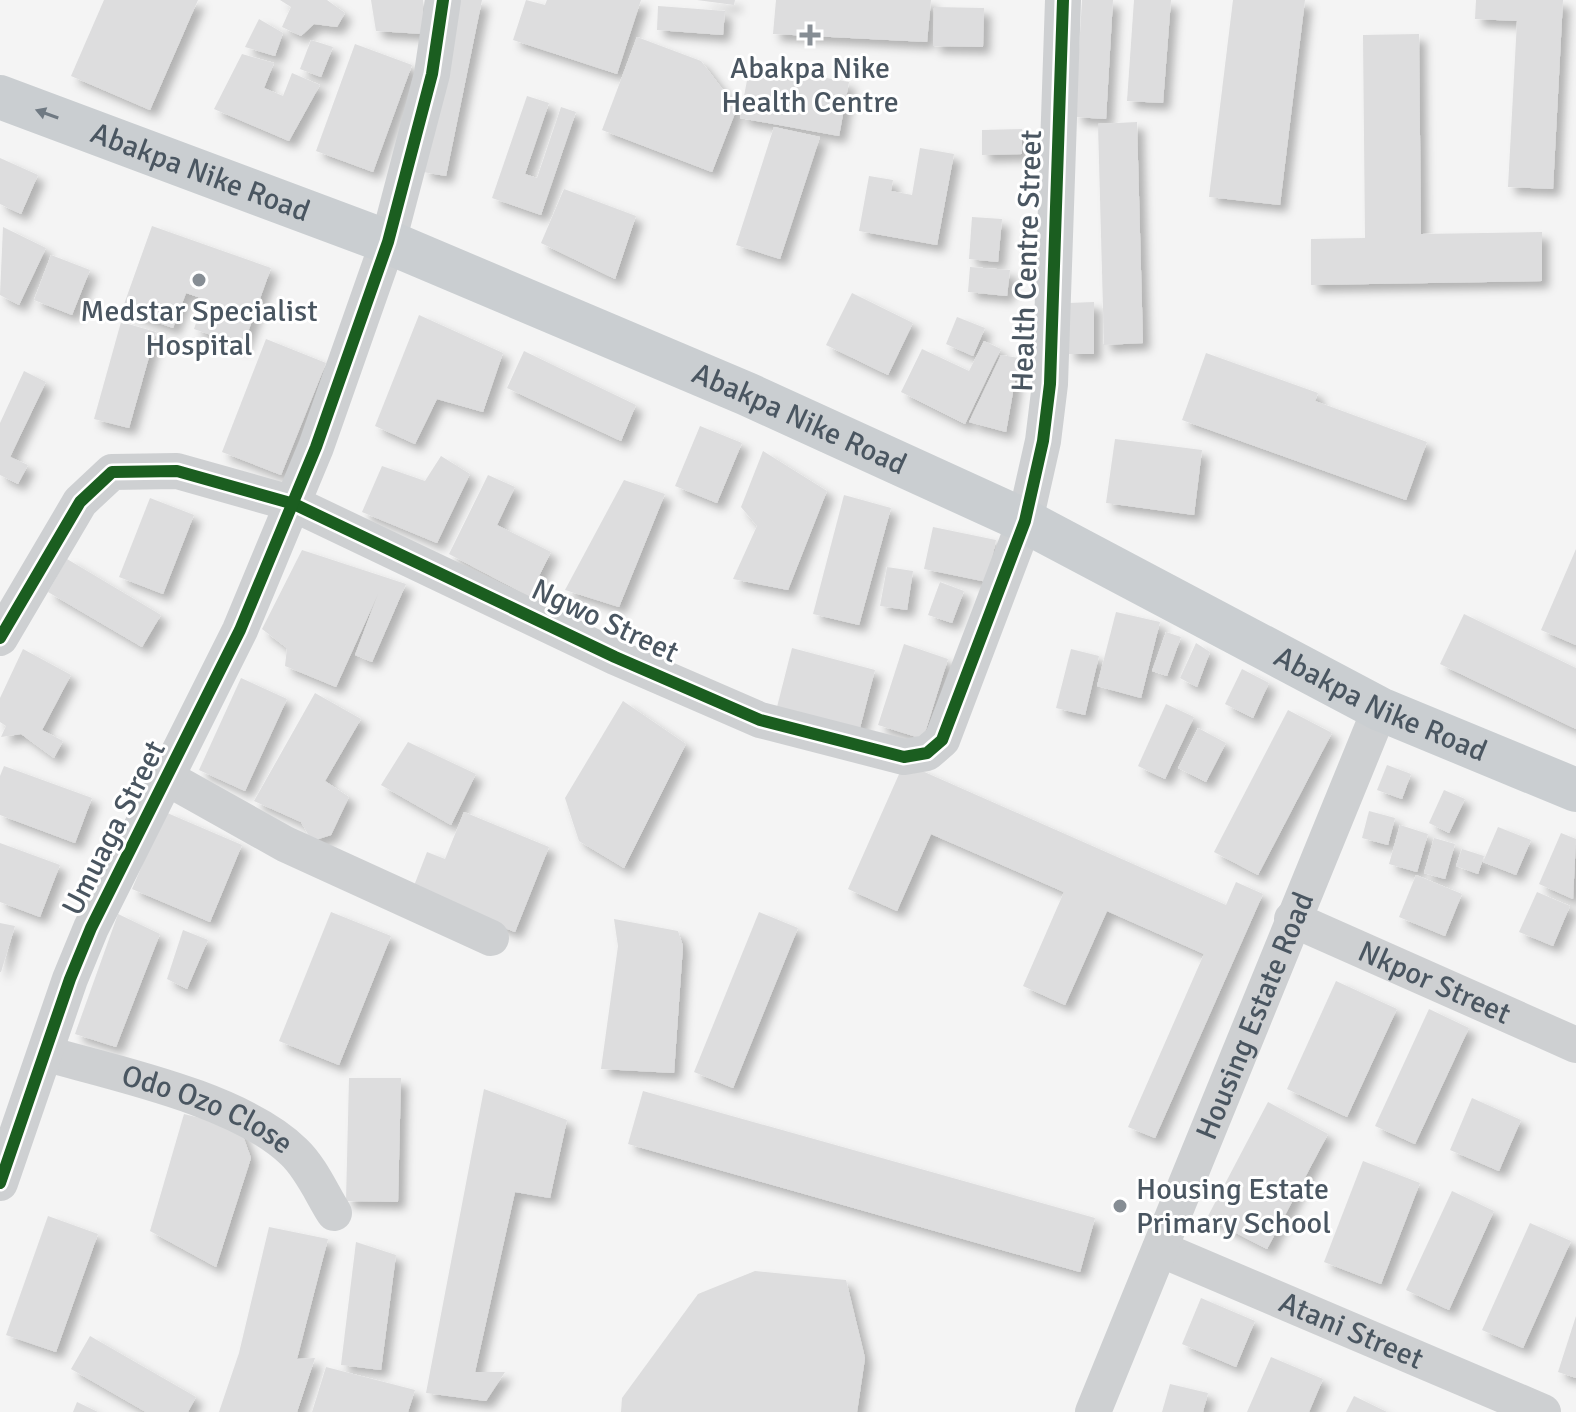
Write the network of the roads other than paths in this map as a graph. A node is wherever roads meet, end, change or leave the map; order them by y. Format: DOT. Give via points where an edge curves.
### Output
graph roads {
  1 [pos="443,0"];
  2 [pos="1063,0"];
  3 [pos="0,97"];
  4 [pos="0,128"];
  5 [pos="383,254"];
  6 [pos="294,504"];
  7 [pos="1020,534"];
  8 [pos="0,638"];
  9 [pos="1374,720"];
  10 [pos="904,757"];
  11 [pos="169,779"];
  12 [pos="1576,790"];
  13 [pos="1576,819"];
  14 [pos="1292,919"];
  15 [pos="491,938"];
  16 [pos="1576,1045"];
  17 [pos="47,1054"];
  18 [pos="8,1133"];
  19 [pos="0,1183"];
  20 [pos="334,1213"];
  21 [pos="1160,1249"];
  22 [pos="1093,1412"];
  23 [pos="1543,1412"];
  1 -- 5 [label="street, Umuaga Street" via="432,74"];
  2 -- 7 [label="street, Health Centre Street" via="1050,384 1043,441"];
  5 -- 3 [label="main road, Abakpa Nike Road, one-way"];
  4 -- 5 [label="main road, Abakpa Nike Road"];
  5 -- 6 [label="street, Umuaga Street"];
  5 -- 7 [label="main road, Abakpa Nike Road" via="733,387"];
  6 -- 8 [label="street" via="177,471 112,472 80,502"];
  6 -- 10 [label="street, Ngwo Street" via="760,720"];
  6 -- 11 [label="street, Umuaga Street"];
  7 -- 9 [label="main road, Abakpa Nike Road"];
  7 -- 10 [label="street, Health Centre Street" via="942,740 927,753"];
  9 -- 12 [label="main road, Abakpa Nike Road"];
  9 -- 13 [label="main road, Abakpa Nike Road"];
  9 -- 14 [label="street, Housing Estate Road"];
  11 -- 15 [label="street" via="285,844"];
  11 -- 17 [label="street, Umuaga Street" via="91,928"];
  14 -- 16 [label="street, Nkpor Street"];
  14 -- 21 [label="street, Housing Estate Road"];
  17 -- 18 [label="street, Umuaga Street"];
  17 -- 20 [label="street, Odo Ozo Close" via="187,1096 271,1132 297,1154"];
  18 -- 19 [label="street, Umuaga Street"];
  21 -- 22 [label="street, Housing Estate Road"];
  21 -- 23 [label="street, Atani Street"];
}
